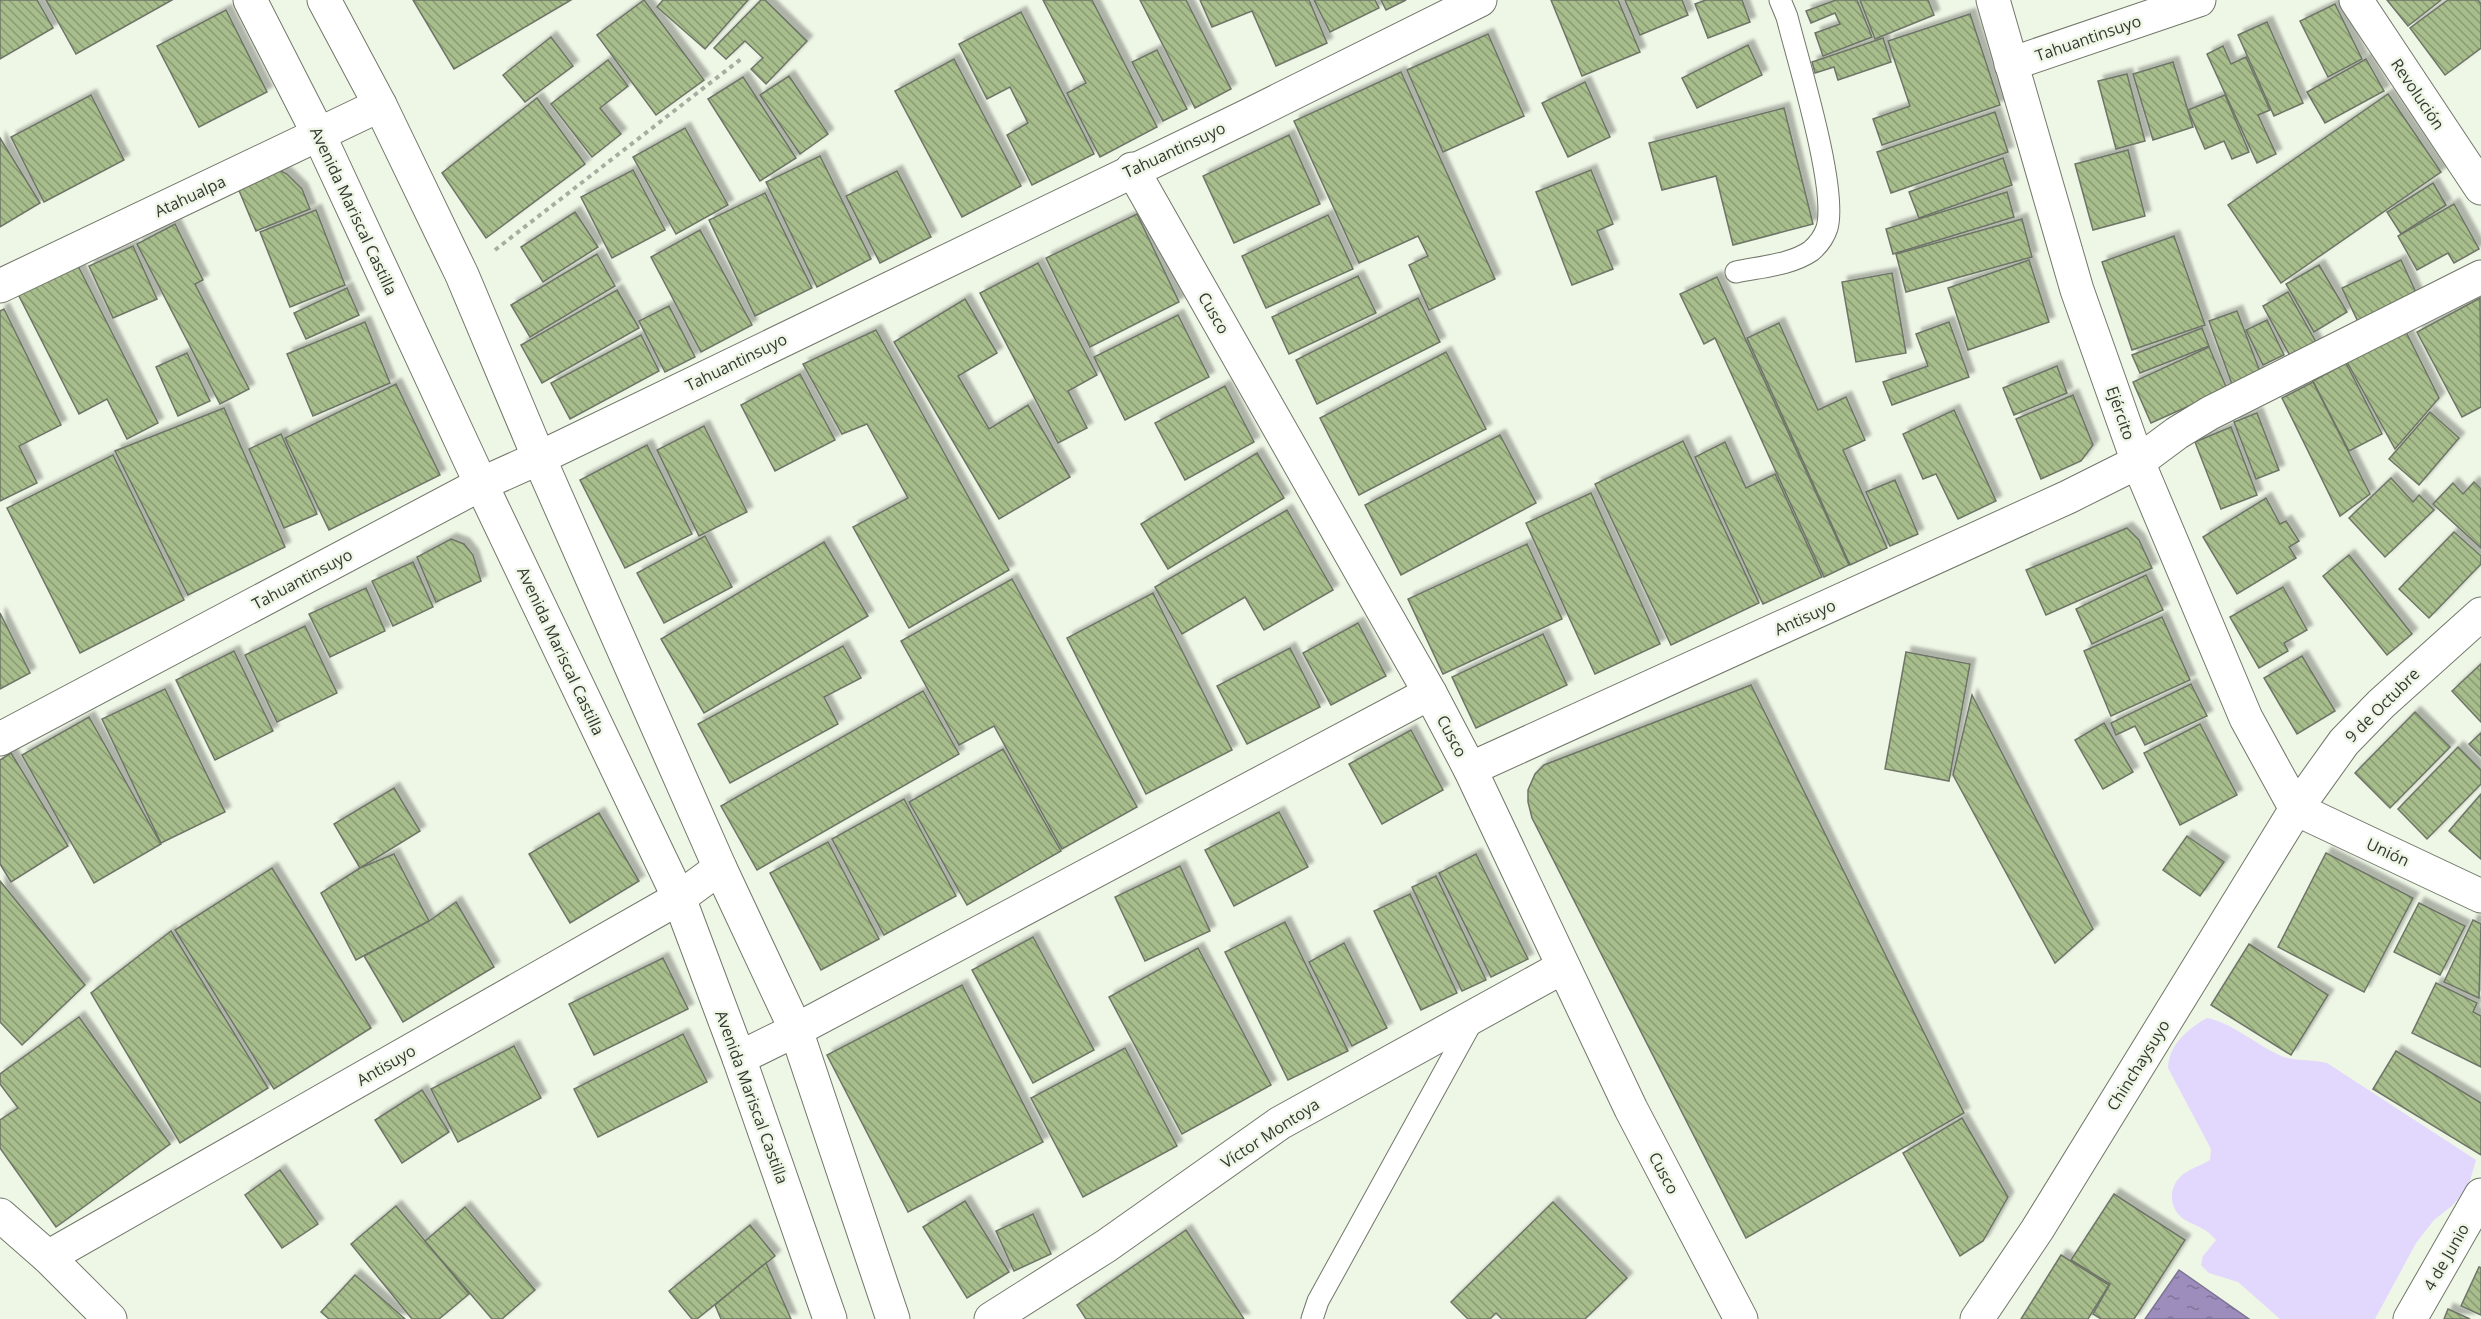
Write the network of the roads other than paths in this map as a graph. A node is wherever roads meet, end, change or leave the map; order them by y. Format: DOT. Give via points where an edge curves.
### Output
graph roads {
  1 [pos="250,0"];
  2 [pos="324,0"];
  3 [pos="1480,0"];
  4 [pos="1780,0"];
  5 [pos="1993,0"];
  6 [pos="2199,0"];
  7 [pos="2356,0"];
  8 [pos="2011,64"];
  9 [pos="380,105"];
  10 [pos="319,135"];
  11 [pos="1132,170"];
  12 [pos="2481,188"];
  13 [pos="1736,272"];
  14 [pos="2481,277"];
  15 [pos="0,286"];
  16 [pos="540,458"];
  17 [pos="2138,462"];
  18 [pos="482,484"];
  19 [pos="2481,614"];
  20 [pos="1430,693"];
  21 [pos="0,739"];
  22 [pos="1470,769"];
  23 [pos="2296,809"];
  24 [pos="720,868"];
  25 [pos="2481,896"];
  26 [pos="679,898"];
  27 [pos="1563,967"];
  28 [pos="1475,1014"];
  29 [pos="796,1030"];
  30 [pos="739,1058"];
  31 [pos="2481,1196"];
  32 [pos="0,1215"];
  33 [pos="48,1257"];
  34 [pos="110,1319"];
  35 [pos="830,1319"];
  36 [pos="893,1319"];
  37 [pos="991,1319"];
  38 [pos="1312,1319"];
  39 [pos="1741,1319"];
  40 [pos="1977,1319"];
  41 [pos="2410,1319"];
  1 -- 10 [label="street, Avenida Mariscal Castilla"];
  2 -- 9 [label="street"];
  3 -- 11 [label="street, Tahuantinsuyo"];
  4 -- 13 [label="lane" via="1816,135 1827,195 1827,227 1805,254"];
  5 -- 8 [label="street, Ejército"];
  6 -- 8 [label="street, Tahuantinsuyo"];
  7 -- 12 [label="street, Revolución"];
  8 -- 17 [label="street, Ejército" via="2077,290"];
  9 -- 10 [label="street, Atahualpa"];
  9 -- 16 [label="street" via="462,275"];
  10 -- 15 [label="street, Atahualpa"];
  10 -- 18 [label="street, Avenida Mariscal Castilla"];
  11 -- 16 [label="street, Tahuantinsuyo"];
  11 -- 20 [label="street, Cusco"];
  14 -- 17 [label="street, Antisuyo" via="2210,413"];
  16 -- 18 [label="street, Tahuantinsuyo"];
  16 -- 24 [label="street"];
  17 -- 22 [label="street, Antisuyo" via="1935,559"];
  17 -- 23 [label="street, Ejército" via="2246,718"];
  18 -- 21 [label="street, Tahuantinsuyo"];
  18 -- 26 [label="street, Avenida Mariscal Castilla"];
  19 -- 23 [label="street, 9 de Octubre" via="2380,704 2344,742"];
  20 -- 22 [label="street, Cusco"];
  20 -- 29 [label="street"];
  22 -- 27 [label="street, Cusco"];
  23 -- 25 [label="street, Unión"];
  23 -- 40 [label="street, Chinchaysuyo" via="2037,1230"];
  24 -- 26 [label="street, Antisuyo"];
  24 -- 29 [label="street"];
  26 -- 30 [label="street, Avenida Mariscal Castilla"];
  26 -- 33 [label="street, Antisuyo"];
  27 -- 28 [label="street, Víctor Montoya"];
  27 -- 39 [label="street, Cusco" via="1631,1109"];
  28 -- 37 [label="street, Víctor Montoya" via="1280,1123 1106,1246"];
  28 -- 38 [label="lane" via="1318,1301"];
  29 -- 30 [label="street"];
  29 -- 36 [label="street"];
  30 -- 35 [label="street, Avenida Mariscal Castilla"];
  31 -- 41 [label="street, 4 de Junio"];
  32 -- 33 [label="street"];
  33 -- 34 [label="street"];
}
